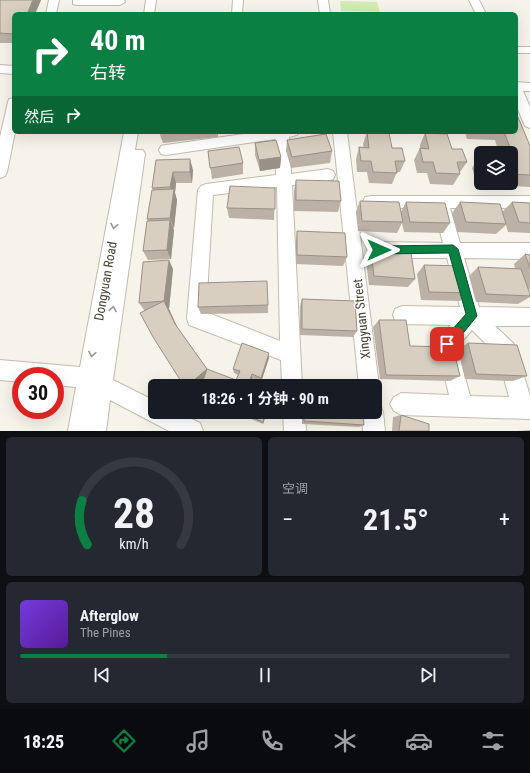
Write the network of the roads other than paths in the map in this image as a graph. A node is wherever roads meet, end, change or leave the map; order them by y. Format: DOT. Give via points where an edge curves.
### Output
graph roads {
  1 [pos="54,0"];
  2 [pos="78,0"];
  3 [pos="151,0"];
  4 [pos="159,0"];
  5 [pos="238,0"];
  6 [pos="323,0"];
  7 [pos="474,0"];
  8 [pos="120,1"];
  9 [pos="51,12"];
  10 [pos="117,12"];
  11 [pos="149,12"];
  12 [pos="157,12"];
  13 [pos="237,12"];
  14 [pos="325,12"];
  15 [pos="480,12"];
  16 [pos="518,50"];
  17 [pos="530,50"];
  18 [pos="0,62"];
  19 [pos="12,62"];
  20 [pos="0,69"];
  21 [pos="12,70"];
  22 [pos="518,77"];
  23 [pos="530,78"];
  24 [pos="518,86"];
  25 [pos="530,87"];
  26 [pos="518,94"];
  27 [pos="0,100"];
  28 [pos="12,102"];
  29 [pos="12,112"];
  30 [pos="530,123"];
  31 [pos="131,134"];
  32 [pos="141,134"];
  33 [pos="271,134"];
  34 [pos="287,134"];
  35 [pos="340,134"];
  36 [pos="222,137"];
  37 [pos="166,150"];
  38 [pos="0,172"];
  39 [pos="328,174"];
  40 [pos="284,180"];
  41 [pos="371,202"];
  42 [pos="440,202"];
  43 [pos="530,202"];
  44 [pos="453,249"];
  45 [pos="379,250"];
  46 [pos="530,250"];
  47 [pos="402,315"];
  48 [pos="472,316"];
  49 [pos="530,317"];
  50 [pos="290,354"];
  51 [pos="0,370"];
  52 [pos="292,379"];
  53 [pos="368,379"];
  54 [pos="95,381"];
  55 [pos="401,404"];
  56 [pos="462,405"];
  57 [pos="527,408"];
  58 [pos="294,419"];
  59 [pos="373,419"];
  60 [pos="79,431"];
  61 [pos="95,431"];
  62 [pos="192,431"];
  63 [pos="295,431"];
  64 [pos="374,431"];
  1 -- 9 [label="street"];
  2 -- 8 [label="street" via="77,2"];
  3 -- 11 [label="street"];
  4 -- 12 [label="street"];
  5 -- 13 [label="street"];
  6 -- 14 [label="street"];
  7 -- 15 [label="street"];
  8 -- 10 [label="street"];
  16 -- 17 [label="street"];
  18 -- 19 [label="street"];
  20 -- 21 [label="street"];
  22 -- 23 [label="street"];
  24 -- 25 [label="street"];
  26 -- 30 [label="street"];
  27 -- 28 [label="street"];
  29 -- 38 [label="street"];
  31 -- 54 [label="street, Dongyuan Road, one-way"];
  54 -- 32 [label="street, Dongyuan Road, one-way"];
  33 -- 36 [label="street"];
  34 -- 40 [label="street"];
  35 -- 53 [label="street, Xingyuan Street"];
  36 -- 37 [label="street"];
  39 -- 40 [label="street"];
  40 -- 50 [label="street"];
  40 -- 50 [label="street" via="206,190 196,318"];
  41 -- 42 [label="street"];
  42 -- 43 [label="street"];
  42 -- 44 [label="street"];
  44 -- 45 [label="street"];
  44 -- 46 [label="street"];
  44 -- 48 [label="street"];
  47 -- 48 [label="street"];
  48 -- 49 [label="street"];
  48 -- 56 [label="street" via="447,344"];
  48 -- 57 [label="street" via="506,350"];
  50 -- 52 [label="street"];
  51 -- 54 [label="street"];
  54 -- 60 [label="street, Dongyuan Road"];
  54 -- 61 [label="street, Dongyuan Road"];
  54 -- 62 [label="street"];
  55 -- 56 [label="street"];
  56 -- 57 [label="street"];
  58 -- 63 [label="street"];
  59 -- 64 [label="street"];
}
